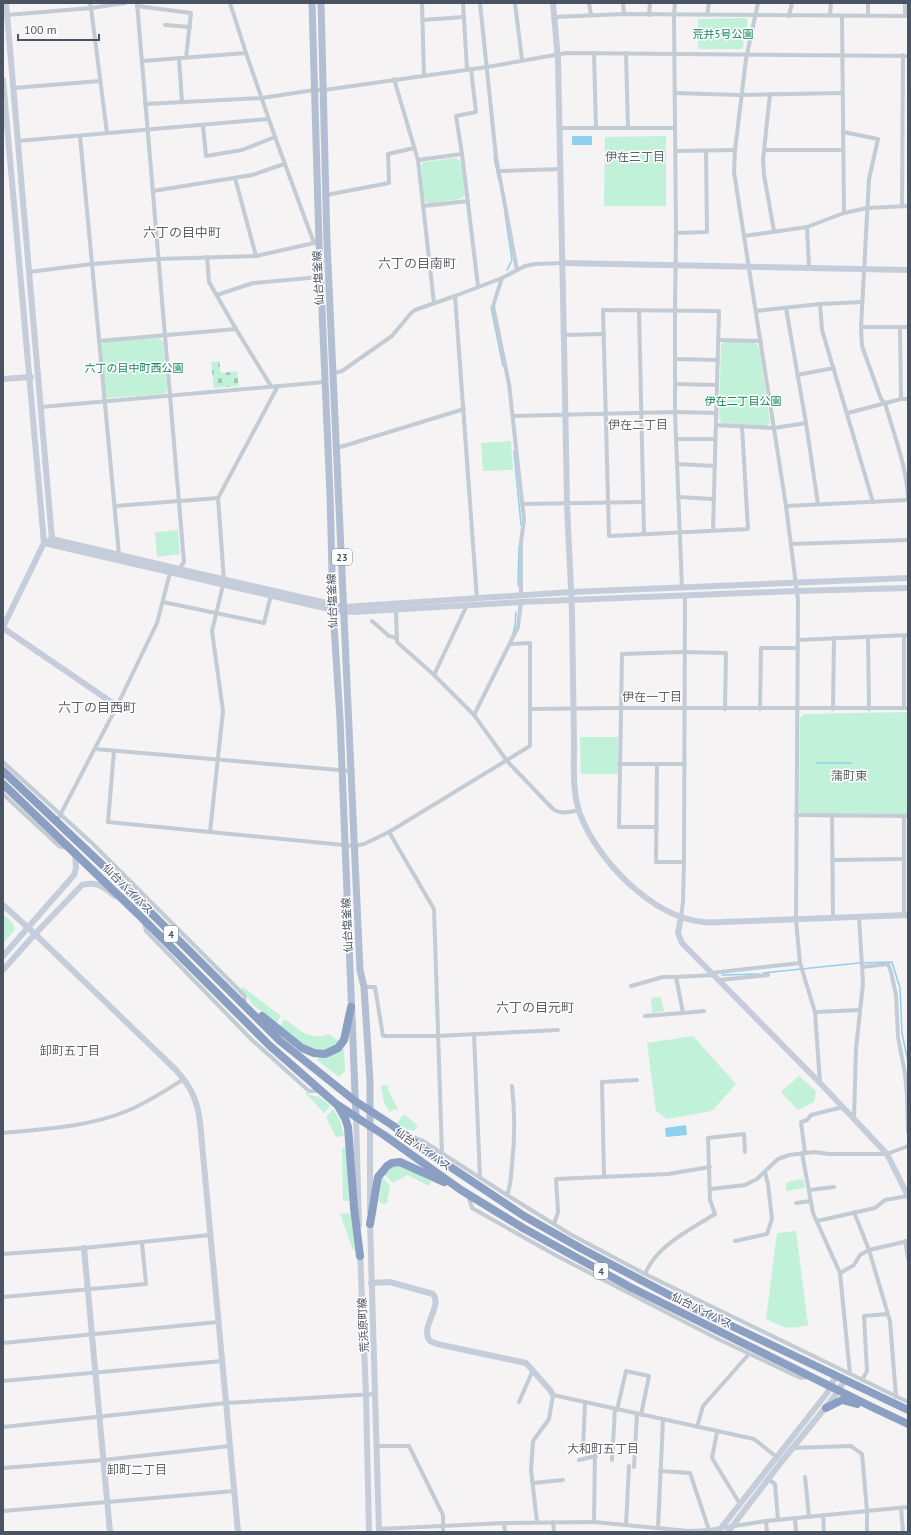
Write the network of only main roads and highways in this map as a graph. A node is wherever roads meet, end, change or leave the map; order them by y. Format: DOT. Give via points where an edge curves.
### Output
graph roads {
  1 [pos="312,3"];
  2 [pos="321,3"];
  3 [pos="3,771"];
  4 [pos="3,784"];
  5 [pos="245,1005"];
  6 [pos="351,1006"];
  7 [pos="355,1101"];
  8 [pos="335,1103"];
  9 [pos="370,1111"];
  10 [pos="356,1117"];
  11 [pos="370,1126"];
  12 [pos="464,1191"];
  13 [pos="370,1224"];
  14 [pos="360,1256"];
  15 [pos="907,1407"];
  16 [pos="826,1408"];
  17 [pos="874,1408"];
  18 [pos="908,1424"];
  1 -- 6 [label="main road, 仙台塩釜線 / 23" via="316,242 326,382 333,608"];
  2 -- 9 [label="main road, 仙台塩釜線 / 23" via="327,242 360,970 364,987"];
  3 -- 5 [label="highway, 仙台バイパス / 4" via="59,818"];
  4 -- 8 [label="highway, 仙台バイパス / 4" via="269,1045"];
  5 -- 6 [label="highway" via="302,1048 325,1054 338,1048 344,1040"];
  5 -- 7 [label="highway, 仙台バイパス / 4" via="280,1041"];
  6 -- 7 [label="main road, 仙台塩釜線 / 23"];
  7 -- 9 [label="highway, 仙台バイパス / 4"];
  7 -- 10 [label="main road, 仙台塩釜線 / 23"];
  8 -- 10 [label="highway, 仙台バイパス / 4"];
  8 -- 14 [label="highway" via="348,1127"];
  9 -- 11 [label="main road, 仙台塩釜線 / 23"];
  9 -- 15 [label="highway, 仙台バイパス / 4" via="524,1216 582,1249 694,1308"];
  10 -- 11 [label="highway, 仙台バイパス / 4"];
  11 -- 12 [label="highway, 仙台バイパス / 4"];
  12 -- 13 [label="highway" via="400,1162 392,1163 386,1166 378,1178"];
  12 -- 17 [label="highway, 仙台バイパス / 4" via="523,1228 630,1287"];
  16 -- 17 [label="highway" via="842,1400"];
  17 -- 18 [label="highway, 仙台バイパス / 4"];
}
